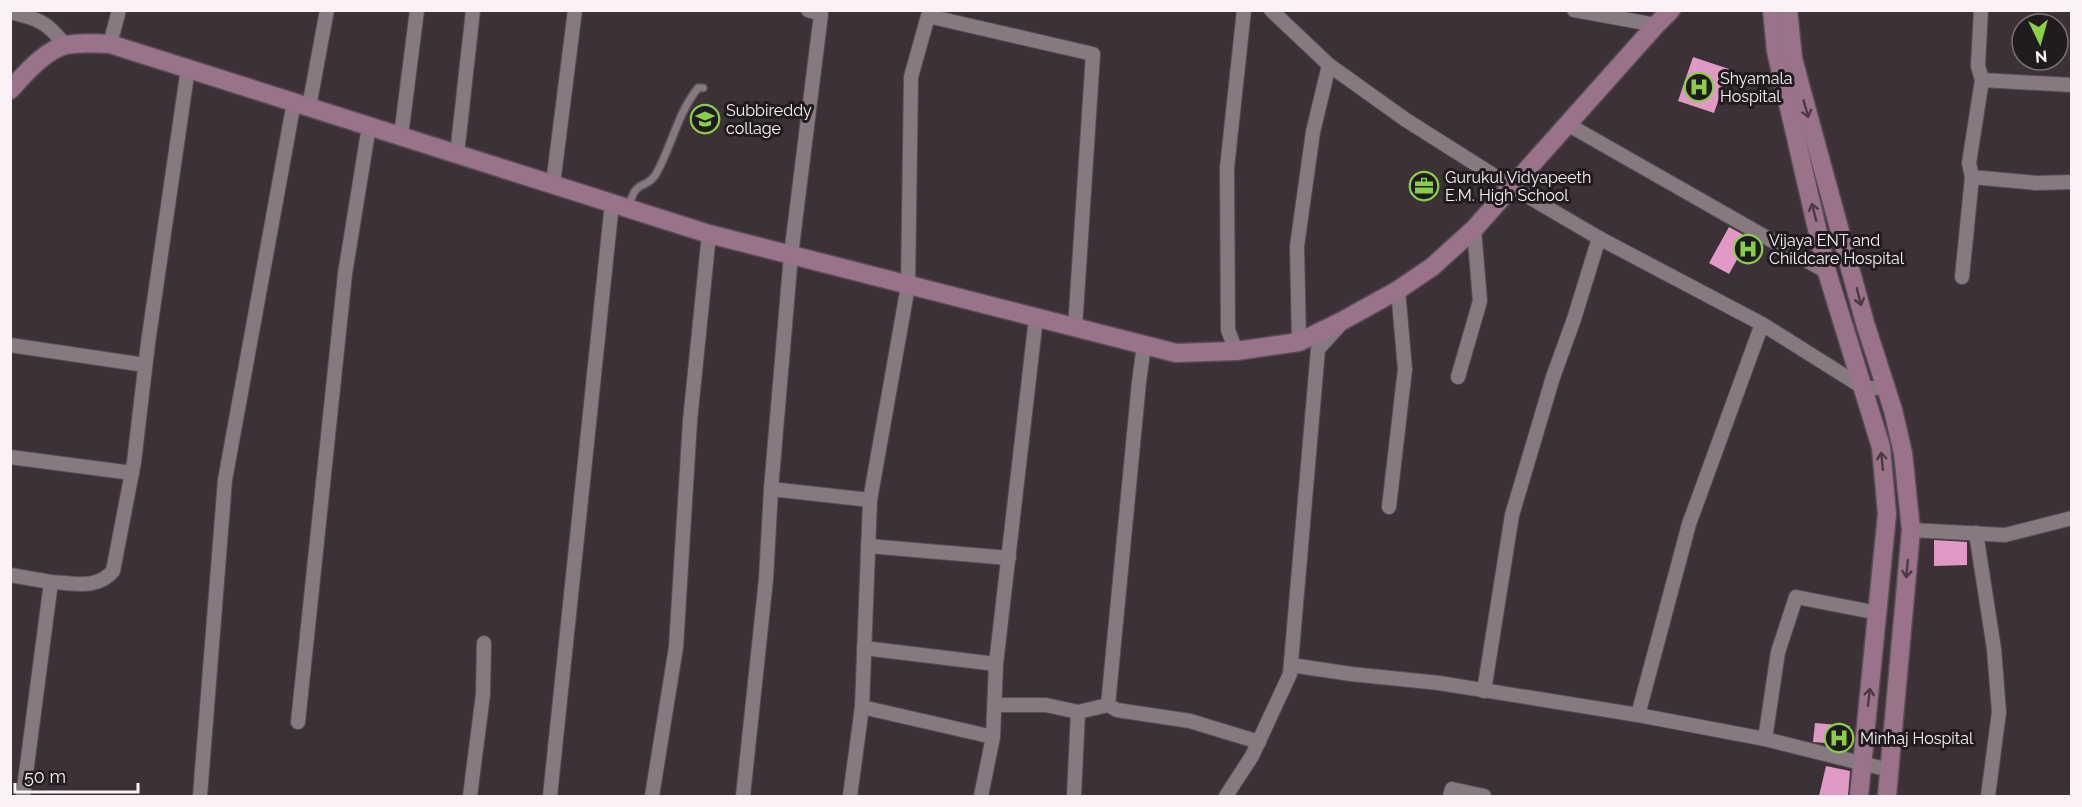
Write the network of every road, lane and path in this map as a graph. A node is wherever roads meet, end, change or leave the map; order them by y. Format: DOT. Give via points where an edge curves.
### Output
graph roads {
  1 [pos="119,10"];
  2 [pos="327,10"];
  3 [pos="417,10"];
  4 [pos="474,10"];
  5 [pos="575,10"];
  6 [pos="808,10"];
  7 [pos="1244,10"];
  8 [pos="1271,10"];
  9 [pos="1574,10"];
  10 [pos="1671,10"];
  11 [pos="1772,10"];
  12 [pos="1788,10"];
  13 [pos="1981,10"];
  14 [pos="10,12"];
  15 [pos="1656,25"];
  16 [pos="110,44"];
  17 [pos="65,45"];
  18 [pos="1329,65"];
  19 [pos="188,68"];
  20 [pos="1982,80"];
  21 [pos="1792,85"];
  22 [pos="2072,85"];
  23 [pos="703,88"];
  24 [pos="10,90"];
  25 [pos="302,104"];
  26 [pos="1567,124"];
  27 [pos="369,126"];
  28 [pos="401,136"];
  29 [pos="457,153"];
  30 [pos="1972,177"];
  31 [pos="2072,182"];
  32 [pos="553,184"];
  33 [pos="1512,187"];
  34 [pos="620,206"];
  35 [pos="1474,229"];
  36 [pos="709,234"];
  37 [pos="1599,238"];
  38 [pos="791,255"];
  39 [pos="1827,272"];
  40 [pos="1962,277"];
  41 [pos="908,286"];
  42 [pos="1398,290"];
  43 [pos="1036,318"];
  44 [pos="1342,321"];
  45 [pos="1762,324"];
  46 [pos="1075,328"];
  47 [pos="1299,342"];
  48 [pos="10,345"];
  49 [pos="1144,345"];
  50 [pos="1236,351"];
  51 [pos="146,365"];
  52 [pos="1458,376"];
  53 [pos="1864,388"];
  54 [pos="1886,388"];
  55 [pos="10,457"];
  56 [pos="132,473"];
  57 [pos="771,489"];
  58 [pos="1886,490"];
  59 [pos="1908,490"];
  60 [pos="870,500"];
  61 [pos="1389,507"];
  62 [pos="2072,518"];
  63 [pos="1911,530"];
  64 [pos="1976,533"];
  65 [pos="868,546"];
  66 [pos="1008,558"];
  67 [pos="10,575"];
  68 [pos="51,582"];
  69 [pos="1878,613"];
  70 [pos="484,643"];
  71 [pos="864,648"];
  72 [pos="996,664"];
  73 [pos="1291,664"];
  74 [pos="1484,691"];
  75 [pos="996,705"];
  76 [pos="1108,705"];
  77 [pos="862,708"];
  78 [pos="1078,712"];
  79 [pos="1638,715"];
  80 [pos="298,722"];
  81 [pos="993,736"];
  82 [pos="1765,739"];
  83 [pos="1258,742"];
  84 [pos="1862,764"];
  85 [pos="1889,770"];
  86 [pos="23,796"];
  87 [pos="200,796"];
  88 [pos="471,796"];
  89 [pos="550,796"];
  90 [pos="652,796"];
  91 [pos="743,796"];
  92 [pos="850,796"];
  93 [pos="981,796"];
  94 [pos="1074,796"];
  95 [pos="1226,796"];
  96 [pos="1450,796"];
  97 [pos="1484,796"];
  98 [pos="1859,796"];
  99 [pos="1887,796"];
  100 [pos="1988,796"];
  1 -- 16 [label="street"];
  2 -- 25 [label="street"];
  3 -- 28 [label="street"];
  4 -- 29 [label="street"];
  5 -- 32 [label="street"];
  6 -- 38 [label="street" via="821,14"];
  7 -- 50 [label="street" via="1227,168 1228,330"];
  8 -- 18 [label="street"];
  9 -- 15 [label="street"];
  10 -- 15 [label="main road"];
  11 -- 21 [label="main road" via="1776,51"];
  12 -- 21 [label="main road"];
  13 -- 20 [label="street" via="1978,66"];
  14 -- 17 [label="street" via="33,17 51,27"];
  15 -- 26 [label="main road"];
  16 -- 17 [label="main road"];
  16 -- 19 [label="main road"];
  17 -- 24 [label="main road" via="45,56"];
  18 -- 33 [label="street" via="1406,120"];
  18 -- 47 [label="street" via="1312,132 1297,246"];
  19 -- 25 [label="main road"];
  19 -- 51 [label="street"];
  20 -- 22 [label="street"];
  20 -- 30 [label="street" via="1969,163"];
  39 -- 21 [label="main road, one-way"];
  21 -- 54 [label="main road, one-way"];
  23 -- 34 [label="lane" via="698,88 679,118 655,177 632,192"];
  25 -- 27 [label="main road"];
  25 -- 87 [label="street" via="225,480"];
  26 -- 33 [label="main road"];
  26 -- 39 [label="street"];
  27 -- 28 [label="main road"];
  27 -- 80 [label="street" via="345,274"];
  28 -- 29 [label="main road"];
  29 -- 32 [label="main road"];
  30 -- 31 [label="street"];
  30 -- 40 [label="street"];
  32 -- 34 [label="main road"];
  33 -- 35 [label="main road"];
  33 -- 37 [label="street"];
  34 -- 36 [label="main road"];
  34 -- 89 [label="street"];
  35 -- 42 [label="main road" via="1432,267"];
  35 -- 52 [label="street" via="1480,301"];
  36 -- 38 [label="main road"];
  36 -- 90 [label="street" via="690,421 676,646"];
  37 -- 45 [label="street"];
  37 -- 74 [label="street" via="1512,515"];
  38 -- 41 [label="main road"];
  38 -- 57 [label="street"];
  39 -- 53 [label="main road"];
  41 -- 43 [label="main road"];
  41 -- 46 [label="street" via="911,77 928,16 1093,54"];
  41 -- 60 [label="street"];
  42 -- 44 [label="main road"];
  42 -- 61 [label="street" via="1404,369"];
  43 -- 46 [label="main road"];
  43 -- 66 [label="street"];
  44 -- 47 [label="main road"];
  44 -- 73 [label="street" via="1318,349"];
  45 -- 53 [label="street"];
  45 -- 79 [label="street" via="1689,524"];
  46 -- 49 [label="main road"];
  47 -- 50 [label="main road"];
  48 -- 51 [label="street"];
  49 -- 50 [label="main road" via="1176,353"];
  49 -- 76 [label="street"];
  51 -- 56 [label="street"];
  53 -- 54 [label="street"];
  58 -- 53 [label="main road, one-way" via="1881,447"];
  54 -- 59 [label="main road"];
  55 -- 56 [label="street"];
  56 -- 68 [label="street" via="113,571 105,580 93,584"];
  57 -- 60 [label="street"];
  57 -- 91 [label="street" via="766,579"];
  58 -- 59 [label="main road"];
  58 -- 69 [label="main road"];
  59 -- 63 [label="main road"];
  60 -- 65 [label="street"];
  62 -- 64 [label="street" via="2005,535"];
  63 -- 64 [label="street"];
  63 -- 85 [label="main road, one-way"];
  64 -- 100 [label="street" via="1994,649 1999,712"];
  65 -- 66 [label="street"];
  65 -- 71 [label="street"];
  66 -- 72 [label="street"];
  67 -- 68 [label="street"];
  68 -- 86 [label="street"];
  69 -- 82 [label="street" via="1796,597 1778,652"];
  84 -- 69 [label="main road, one-way"];
  70 -- 88 [label="street" via="483,694"];
  71 -- 72 [label="street"];
  71 -- 77 [label="street"];
  72 -- 75 [label="street"];
  73 -- 74 [label="street"];
  73 -- 83 [label="street"];
  74 -- 79 [label="street"];
  75 -- 78 [label="street" via="1046,705"];
  75 -- 81 [label="street"];
  76 -- 78 [label="street"];
  76 -- 83 [label="street" via="1117,710 1190,721"];
  77 -- 81 [label="street"];
  77 -- 92 [label="street"];
  78 -- 94 [label="street"];
  79 -- 82 [label="street"];
  81 -- 93 [label="street"];
  82 -- 84 [label="street"];
  83 -- 95 [label="street"];
  84 -- 85 [label="street"];
  84 -- 98 [label="main road"];
  85 -- 99 [label="main road"];
  96 -- 97 [label="street" via="1452,789"];
}
